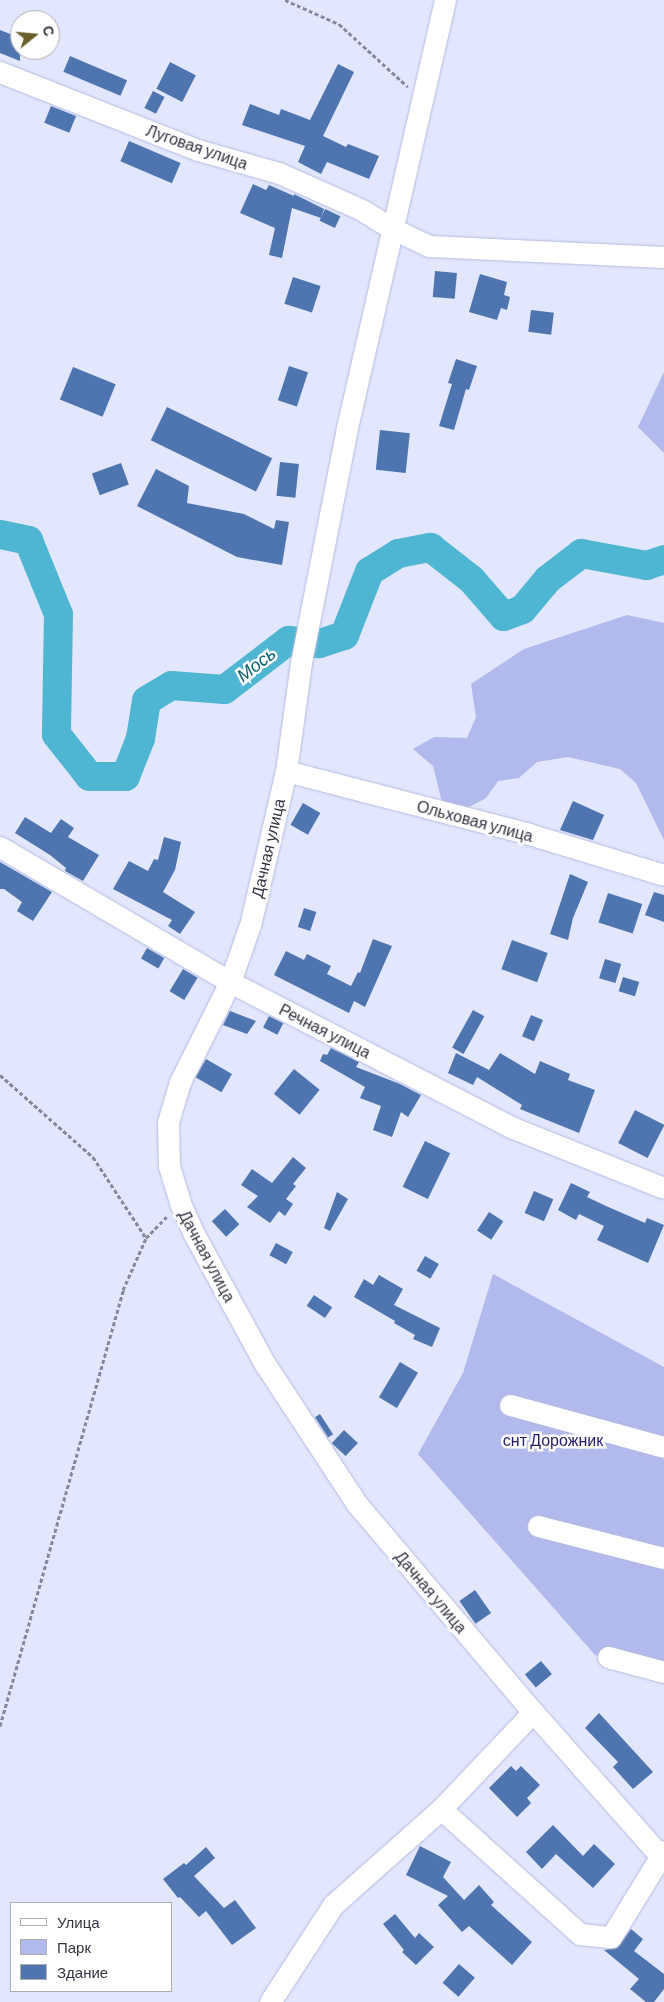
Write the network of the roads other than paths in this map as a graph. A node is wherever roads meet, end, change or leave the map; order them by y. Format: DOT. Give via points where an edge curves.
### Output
graph roads {
  1 [pos="445,0"];
  2 [pos="0,72"];
  3 [pos="391,228"];
  4 [pos="664,257"];
  5 [pos="286,771"];
  6 [pos="0,847"];
  7 [pos="664,875"];
  8 [pos="230,982"];
  9 [pos="663,1186"];
  10 [pos="510,1405"];
  11 [pos="664,1447"];
  12 [pos="538,1526"];
  13 [pos="664,1558"];
  14 [pos="608,1657"];
  15 [pos="664,1672"];
  16 [pos="533,1712"];
  17 [pos="441,1809"];
  18 [pos="663,1856"];
  19 [pos="270,2002"];
  1 -- 3 [label="street, Дачная улица"];
  2 -- 3 [label="street, Луговая улица" via="198,150 279,173 362,210"];
  3 -- 4 [label="street, Луговая улица" via="429,246"];
  3 -- 5 [label="street, Дачная улица" via="347,428 301,663"];
  5 -- 7 [label="street, Ольховая улица" via="529,834"];
  5 -- 8 [label="street, Дачная улица" via="251,922"];
  6 -- 8 [label="street, Речная улица"];
  8 -- 9 [label="street, Речная улица" via="513,1128"];
  8 -- 16 [label="street, Дачная улица" via="180,1082 168,1122 170,1166 180,1203 266,1364 357,1504"];
  10 -- 11 [label="street"];
  12 -- 13 [label="street"];
  14 -- 15 [label="street"];
  16 -- 17 [label="street"];
  16 -- 18 [label="street, Дачная улица"];
  17 -- 18 [label="street" via="580,1934 611,1937"];
  17 -- 19 [label="street" via="333,1905"];
}
